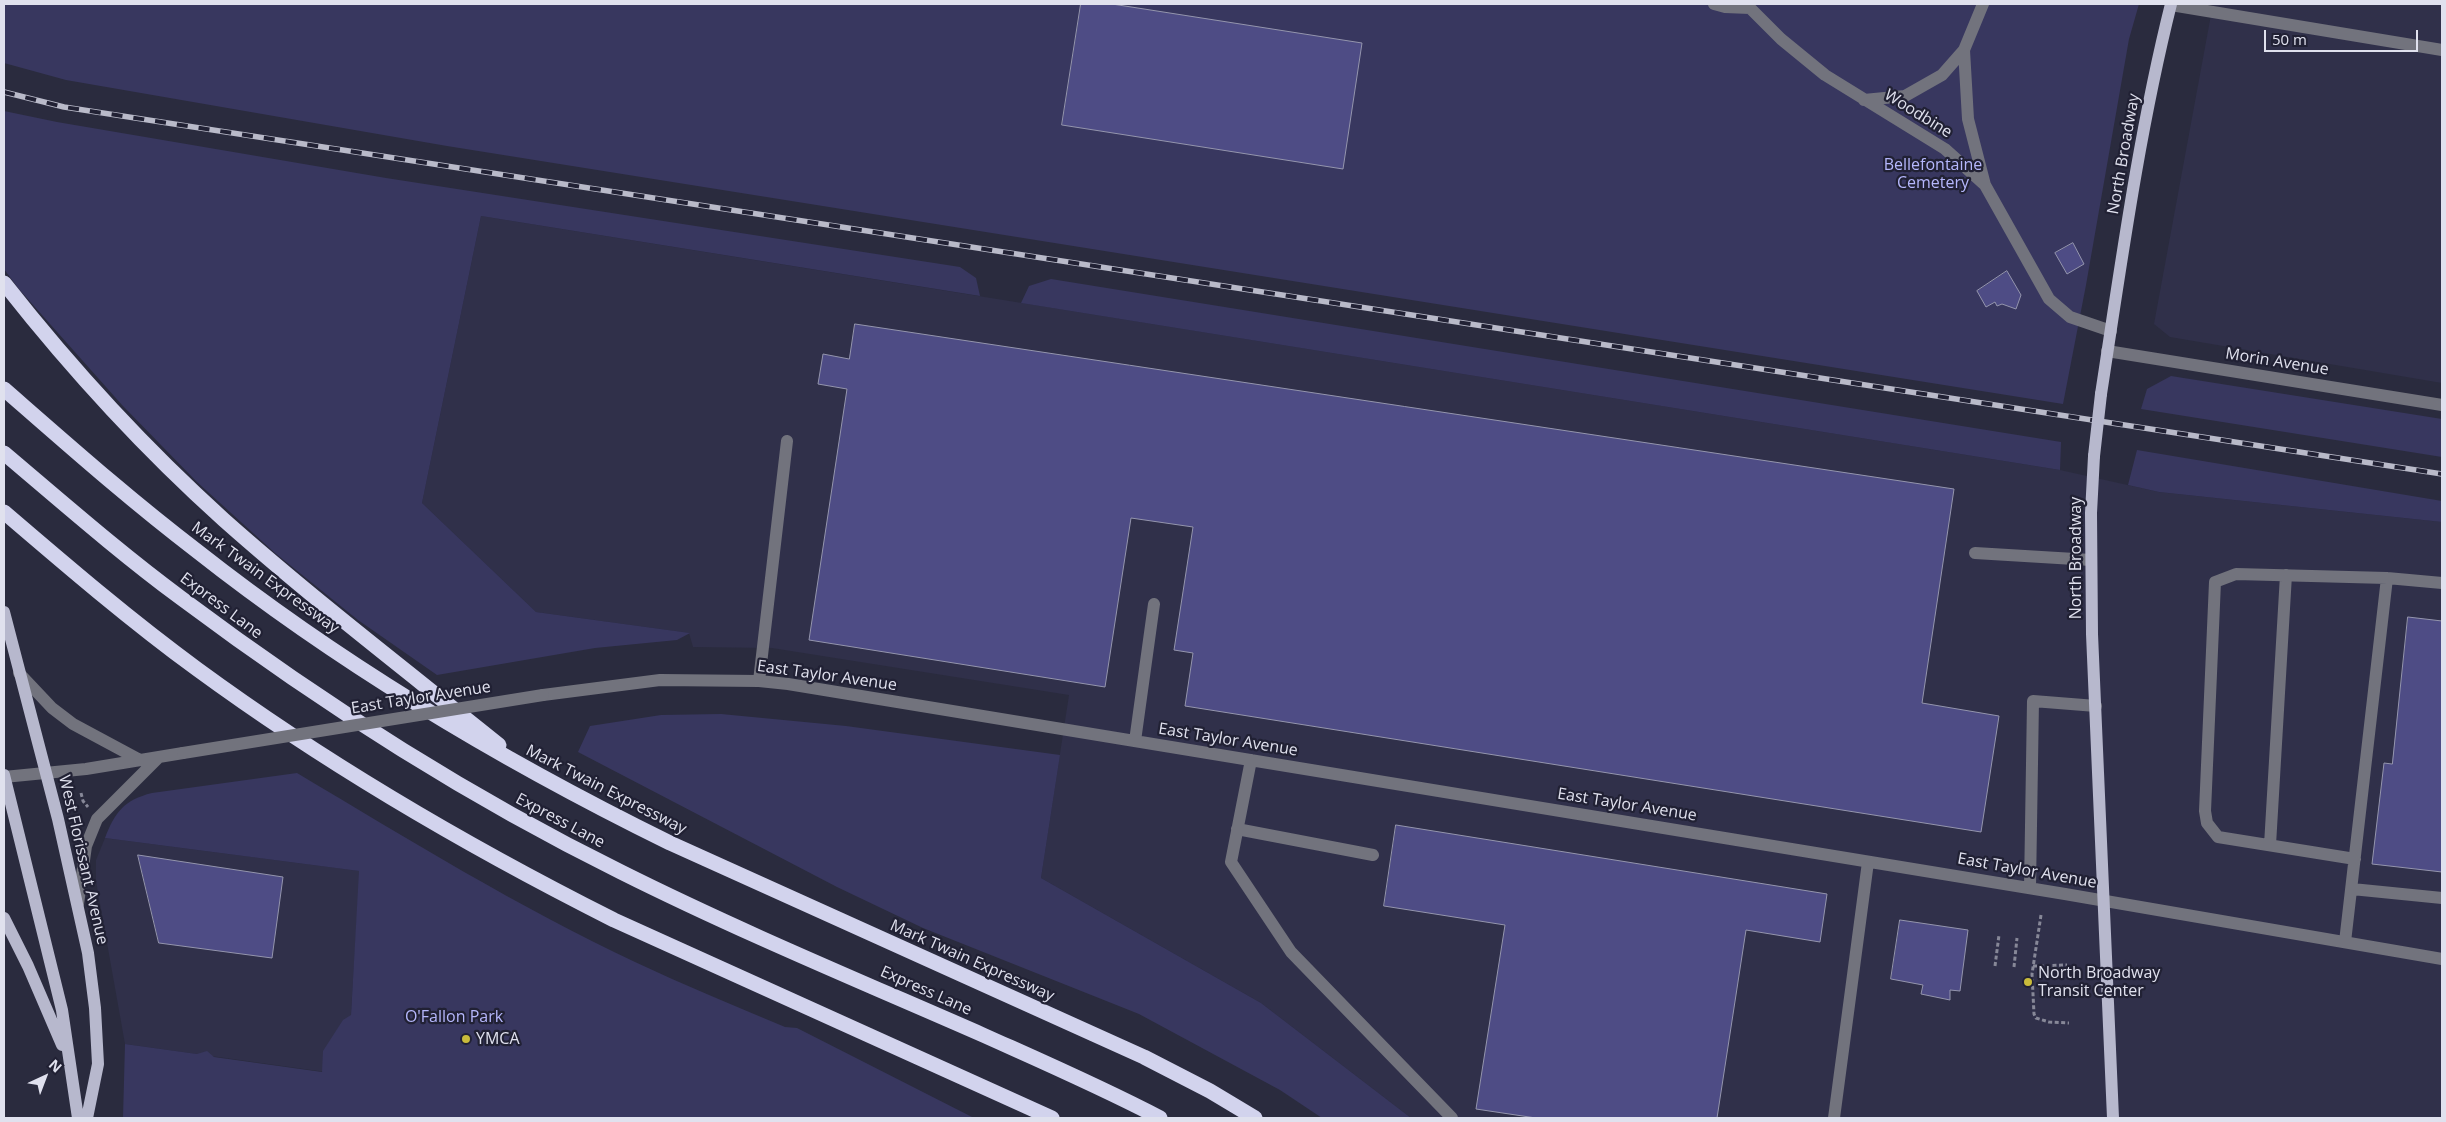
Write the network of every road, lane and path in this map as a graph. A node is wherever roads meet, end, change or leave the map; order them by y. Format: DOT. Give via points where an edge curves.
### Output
graph roads {
  1 [pos="1714,4"];
  2 [pos="1983,4"];
  3 [pos="2171,4"];
  4 [pos="1748,6"];
  5 [pos="1964,50"];
  6 [pos="2442,50"];
  7 [pos="1864,100"];
  8 [pos="1985,185"];
  9 [pos="4,283"];
  10 [pos="2111,331"];
  11 [pos="2107,351"];
  12 [pos="4,389"];
  13 [pos="2442,405"];
  14 [pos="787,441"];
  15 [pos="4,453"];
  16 [pos="4,512"];
  17 [pos="1975,553"];
  18 [pos="2091,560"];
  19 [pos="2286,575"];
  20 [pos="2387,578"];
  21 [pos="2442,583"];
  22 [pos="1154,604"];
  23 [pos="4,612"];
  24 [pos="19,672"];
  25 [pos="758,681"];
  26 [pos="2096,706"];
  27 [pos="1135,741"];
  28 [pos="159,757"];
  29 [pos="140,760"];
  30 [pos="1250,760"];
  31 [pos="45,773"];
  32 [pos="533,773"];
  33 [pos="4,776"];
  34 [pos="81,793"];
  35 [pos="88,807"];
  36 [pos="1237,829"];
  37 [pos="2270,845"];
  38 [pos="1373,855"];
  39 [pos="2355,859"];
  40 [pos="1868,862"];
  41 [pos="2030,888"];
  42 [pos="2352,889"];
  43 [pos="2442,898"];
  44 [pos="2104,901"];
  45 [pos="78,904"];
  46 [pos="2041,916"];
  47 [pos="4,918"];
  48 [pos="2032,934"];
  49 [pos="1999,935"];
  50 [pos="2038,935"];
  51 [pos="2017,938"];
  52 [pos="2346,942"];
  53 [pos="2442,958"];
  54 [pos="2067,965"];
  55 [pos="1996,966"];
  56 [pos="2033,966"];
  57 [pos="2014,967"];
  58 [pos="2069,1022"];
  59 [pos="68,1057"];
  60 [pos="78,1118"];
  61 [pos="87,1118"];
  62 [pos="1052,1118"];
  63 [pos="1160,1118"];
  64 [pos="1255,1118"];
  65 [pos="1452,1118"];
  66 [pos="1834,1118"];
  67 [pos="2113,1118"];
  1 -- 4 [label="street"];
  2 -- 5 [label="street"];
  3 -- 6 [label="street"];
  3 -- 10 [label="main road, North Broadway" via="2145,126"];
  4 -- 7 [label="street, Woodbine" via="1825,75"];
  5 -- 7 [label="street" via="1942,75 1905,96"];
  5 -- 8 [label="street" via="1968,119"];
  7 -- 8 [label="street, Woodbine" via="1945,149"];
  8 -- 10 [label="street, Woodbine" via="2049,299 2070,317"];
  9 -- 32 [label="highway" via="124,422 224,520 347,624"];
  10 -- 11 [label="main road, North Broadway"];
  11 -- 13 [label="street, Morin Avenue"];
  11 -- 18 [label="main road, North Broadway, bridge" via="2094,456"];
  12 -- 32 [label="highway, Mark Twain Expressway" via="196,551 286,618 385,684"];
  14 -- 25 [label="street"];
  15 -- 63 [label="highway, Express Lane" via="178,596 268,662 439,774 519,820 721,920 1038,1060"];
  16 -- 62 [label="highway" via="196,669 350,773 415,812 622,924"];
  17 -- 18 [label="street"];
  18 -- 26 [label="main road, North Broadway"];
  19 -- 20 [label="street"];
  19 -- 37 [label="street"];
  19 -- 37 [label="street" via="2236,574 2215,582 2204,810 2207,823 2218,837"];
  20 -- 21 [label="street"];
  20 -- 39 [label="street"];
  22 -- 27 [label="street"];
  23 -- 24 [label="main road, West Florissant Avenue"];
  24 -- 29 [label="street" via="52,708 73,724"];
  24 -- 31 [label="main road, West Florissant Avenue"];
  25 -- 27 [label="street, East Taylor Avenue"];
  25 -- 28 [label="street, East Taylor Avenue, bridge" via="660,680 543,695"];
  26 -- 41 [label="street" via="2033,701"];
  26 -- 44 [label="main road, North Broadway"];
  27 -- 30 [label="street, East Taylor Avenue"];
  28 -- 29 [label="street, East Taylor Avenue"];
  28 -- 45 [label="street" via="97,820 86,846"];
  29 -- 31 [label="street, East Taylor Avenue"];
  30 -- 36 [label="street"];
  30 -- 40 [label="street, East Taylor Avenue"];
  31 -- 33 [label="street, East Taylor Avenue"];
  31 -- 45 [label="main road, West Florissant Avenue"];
  32 -- 64 [label="highway, Mark Twain Expressway" via="696,856 1144,1057"];
  33 -- 59 [label="main road" via="62,1010"];
  34 -- 35 [label="path"];
  36 -- 38 [label="street"];
  36 -- 65 [label="street" via="1231,862 1290,952"];
  37 -- 39 [label="street"];
  39 -- 42 [label="street"];
  40 -- 41 [label="street, East Taylor Avenue"];
  40 -- 66 [label="street"];
  41 -- 44 [label="street, East Taylor Avenue"];
  42 -- 43 [label="street"];
  42 -- 52 [label="street"];
  44 -- 52 [label="street, East Taylor Avenue"];
  44 -- 67 [label="main road, North Broadway"];
  45 -- 61 [label="main road, West Florissant Avenue" via="95,1008 98,1064"];
  46 -- 50 [label="path"];
  47 -- 59 [label="main road"];
  48 -- 50 [label="path"];
  49 -- 55 [label="path"];
  50 -- 56 [label="path"];
  51 -- 57 [label="path"];
  52 -- 53 [label="street, East Taylor Avenue"];
  54 -- 56 [label="path"];
  56 -- 58 [label="path" via="2036,1018"];
  59 -- 60 [label="main road"];
}
